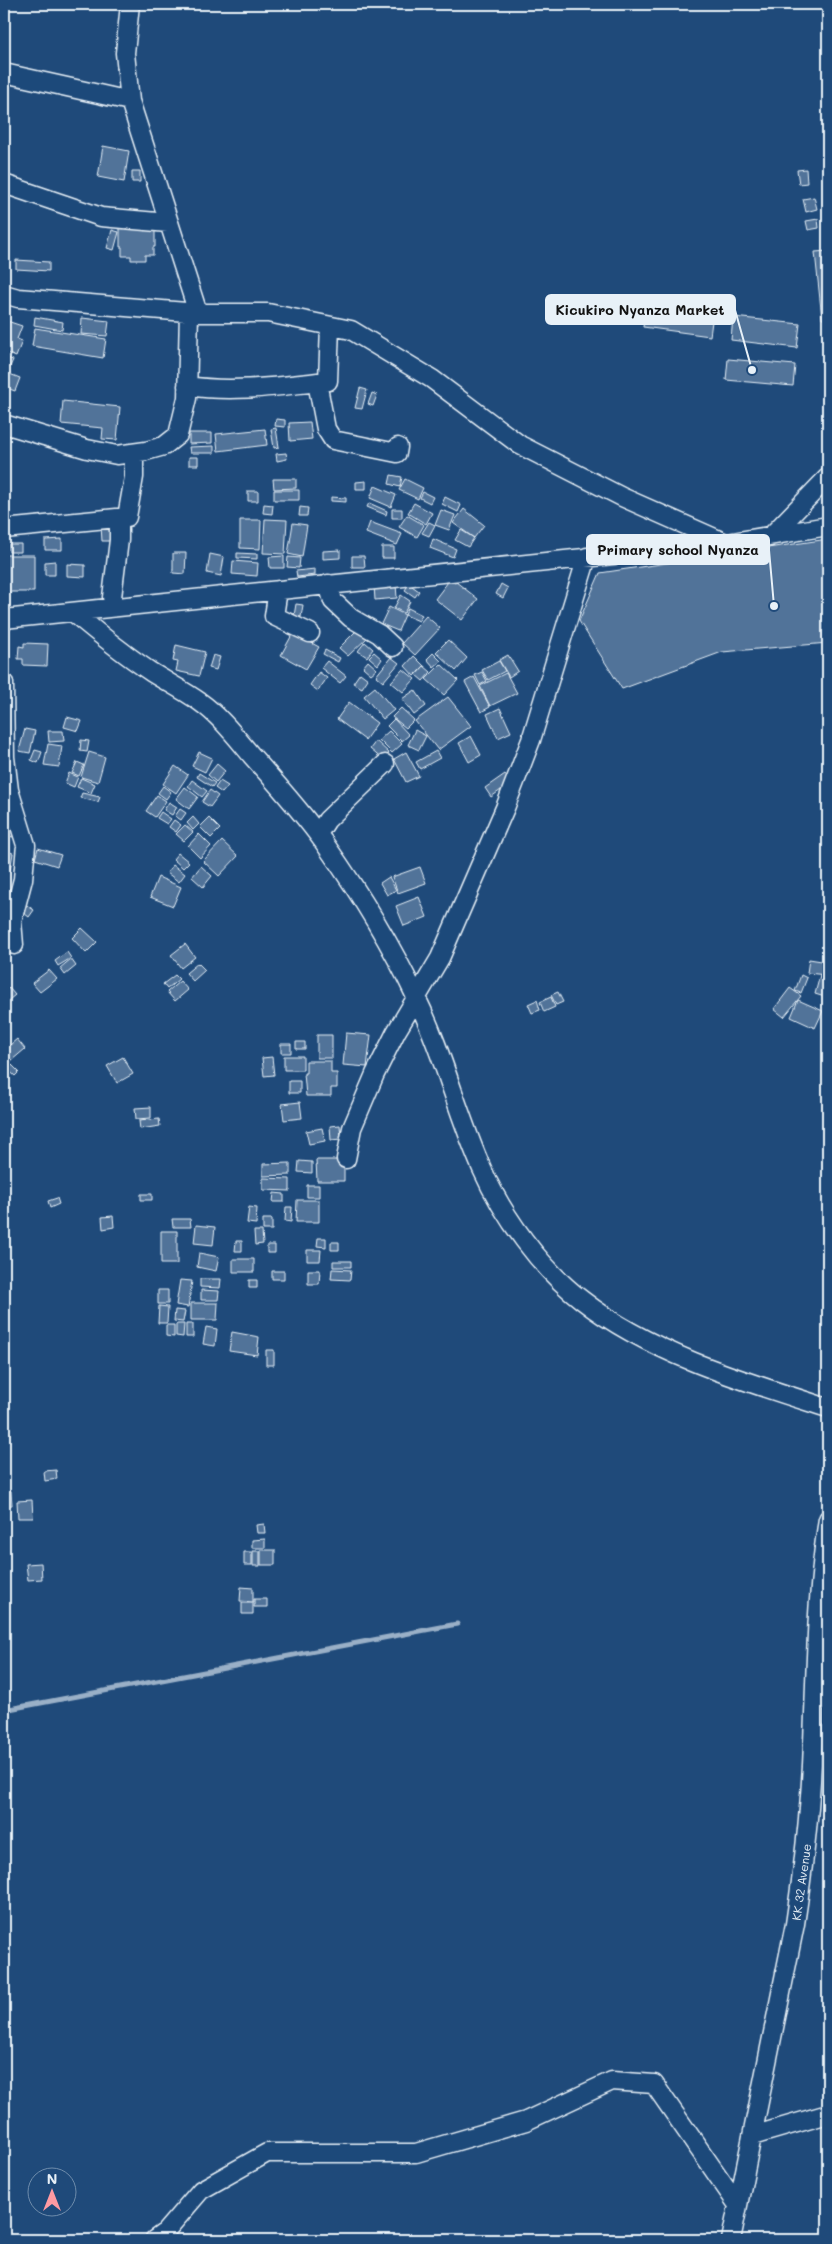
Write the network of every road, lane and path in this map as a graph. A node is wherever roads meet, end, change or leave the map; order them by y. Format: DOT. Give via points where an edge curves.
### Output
graph roads {
  1 [pos="130,4"];
  2 [pos="4,73"];
  3 [pos="130,100"];
  4 [pos="4,184"];
  5 [pos="168,223"];
  6 [pos="4,294"];
  7 [pos="193,313"];
  8 [pos="330,326"];
  9 [pos="317,382"];
  10 [pos="187,386"];
  11 [pos="4,424"];
  12 [pos="398,447"];
  13 [pos="134,452"];
  14 [pos="828,477"];
  15 [pos="119,518"];
  16 [pos="828,526"];
  17 [pos="4,529"];
  18 [pos="770,537"];
  19 [pos="727,543"];
  20 [pos="587,557"];
  21 [pos="328,584"];
  22 [pos="278,590"];
  23 [pos="112,597"];
  24 [pos="74,613"];
  25 [pos="4,619"];
  26 [pos="310,633"];
  27 [pos="393,647"];
  28 [pos="4,683"];
  29 [pos="385,764"];
  30 [pos="318,834"];
  31 [pos="14,945"];
  32 [pos="417,999"];
  33 [pos="346,1158"];
  34 [pos="828,1408"];
  35 [pos="828,1522"];
  36 [pos="828,2114"];
  37 [pos="752,2136"];
  38 [pos="738,2204"];
  39 [pos="154,2240"];
  40 [pos="731,2240"];
  1 -- 3 [label="street" via="125,53"];
  2 -- 3 [label="street"];
  3 -- 5 [label="street"];
  4 -- 5 [label="street" via="101,217"];
  5 -- 7 [label="street"];
  6 -- 7 [label="street" via="18,298"];
  7 -- 8 [label="street" via="268,313"];
  7 -- 10 [label="street"];
  8 -- 9 [label="street" via="328,380"];
  8 -- 19 [label="street" via="351,330 432,379 520,445 622,497"];
  9 -- 10 [label="street" via="216,390"];
  9 -- 12 [label="street" via="326,429 334,440 398,453"];
  10 -- 13 [label="street" via="178,435 164,446"];
  11 -- 13 [label="street" via="87,450 117,455"];
  13 -- 15 [label="street" via="134,477 127,517"];
  14 -- 18 [label="street"];
  15 -- 17 [label="street"];
  15 -- 23 [label="street"];
  16 -- 18 [label="street"];
  18 -- 19 [label="street"];
  19 -- 20 [label="street"];
  20 -- 21 [label="street"];
  20 -- 32 [label="street" via="531,740 505,808 440,958"];
  21 -- 22 [label="street"];
  21 -- 27 [label="street" via="333,601"];
  22 -- 24 [label="street"];
  22 -- 26 [label="street" via="274,616"];
  24 -- 25 [label="street"];
  24 -- 30 [label="street" via="106,641 202,702"];
  28 -- 31 [label="street" via="9,790 26,845 12,921"];
  29 -- 30 [label="street" via="327,820"];
  30 -- 32 [label="street" via="386,940"];
  32 -- 33 [label="street" via="375,1074 352,1128"];
  32 -- 34 [label="street" via="482,1169 514,1225 547,1268 607,1318 653,1342 692,1361"];
  35 -- 37 [label="street, KK 32 Avenue" via="820,1578 809,1817 795,1924"];
  36 -- 37 [label="street"];
  37 -- 38 [label="street, KK 32 Avenue"];
  38 -- 39 [label="street" via="654,2084 612,2081 526,2121 416,2153 267,2153 201,2190 165,2232"];
  38 -- 40 [label="street, KK 32 Avenue"];
}
